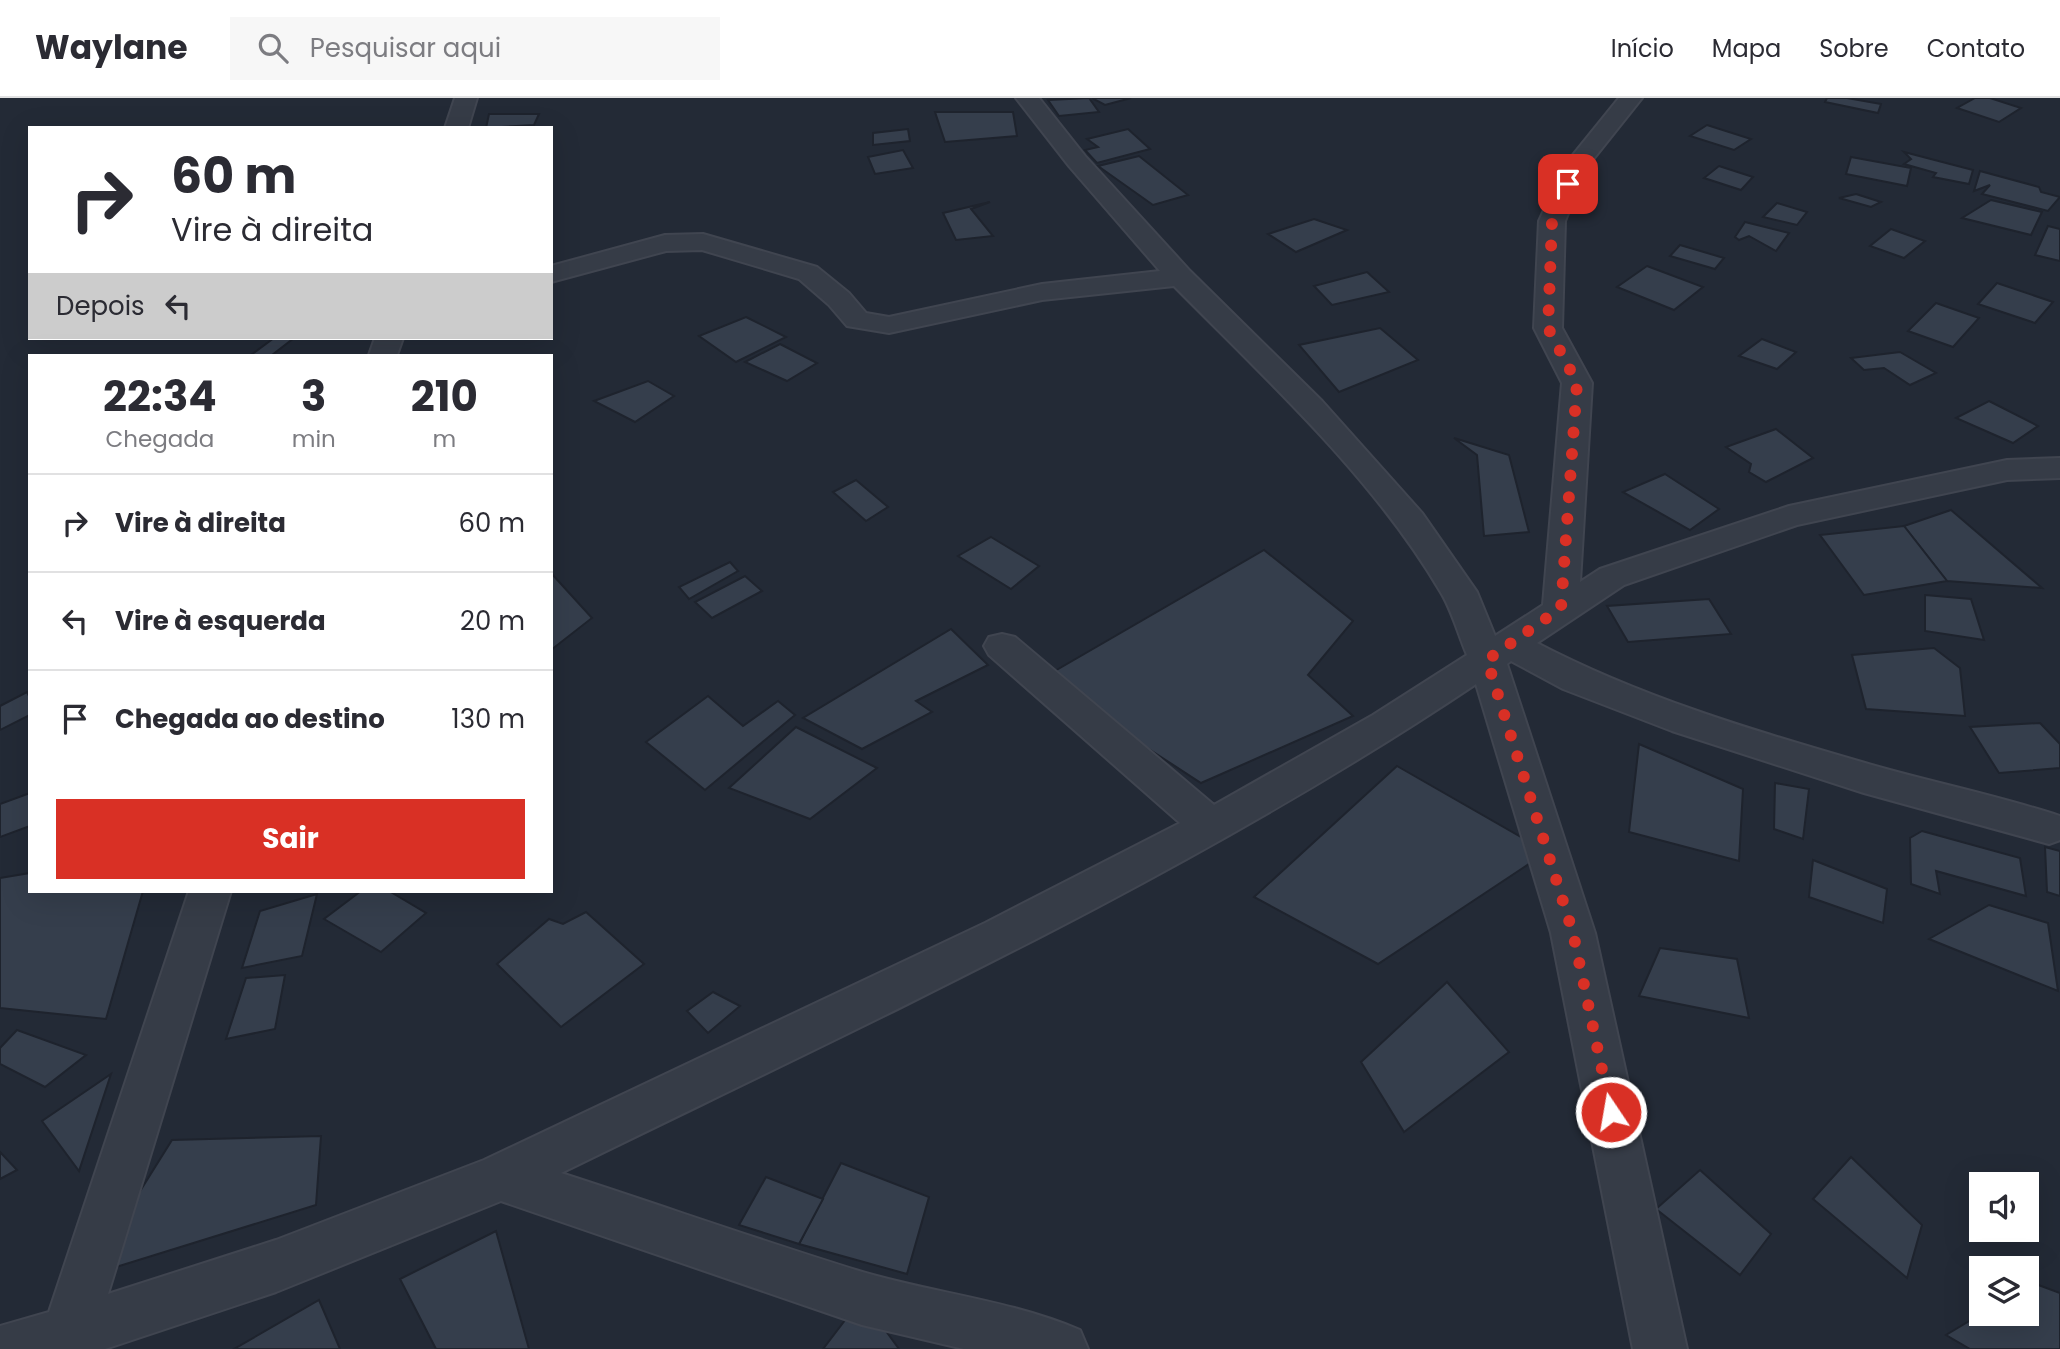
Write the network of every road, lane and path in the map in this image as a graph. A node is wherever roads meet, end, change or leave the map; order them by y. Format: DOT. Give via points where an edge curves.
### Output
graph roads {
  1 [pos="466,98"];
  2 [pos="1027,98"];
  3 [pos="1631,98"];
  4 [pos="457,126"];
  5 [pos="553,273"];
  6 [pos="1180,277"];
  7 [pos="2060,468"];
  8 [pos="1561,608"];
  9 [pos="1002,646"];
  10 [pos="1498,652"];
  11 [pos="1211,826"];
  12 [pos="2049,828"];
  13 [pos="209,893"];
  14 [pos="501,1178"];
  15 [pos="66,1341"];
  16 [pos="10,1349"];
  17 [pos="1061,1349"];
  18 [pos="1660,1349"];
  1 -- 4 [label="street"];
  2 -- 6 [label="street" via="1077,162"];
  3 -- 8 [label="street" via="1576,166 1552,221 1548,328 1577,383"];
  5 -- 6 [label="street" via="665,243 703,243 808,273 857,320 889,326 1042,292"];
  6 -- 10 [label="street" via="1311,407 1410,520"];
  7 -- 8 [label="street" via="2007,470 1789,516 1612,577"];
  8 -- 10 [label="street"];
  9 -- 11 [label="street"];
  10 -- 11 [label="street" via="1387,725"];
  10 -- 12 [label="street" via="1686,721 1864,778"];
  10 -- 18 [label="street" via="1573,933"];
  11 -- 14 [label="street" via="1001,936"];
  13 -- 15 [label="street"];
  14 -- 15 [label="street"];
  14 -- 17 [label="street" via="862,1298"];
  15 -- 16 [label="street"];
}
